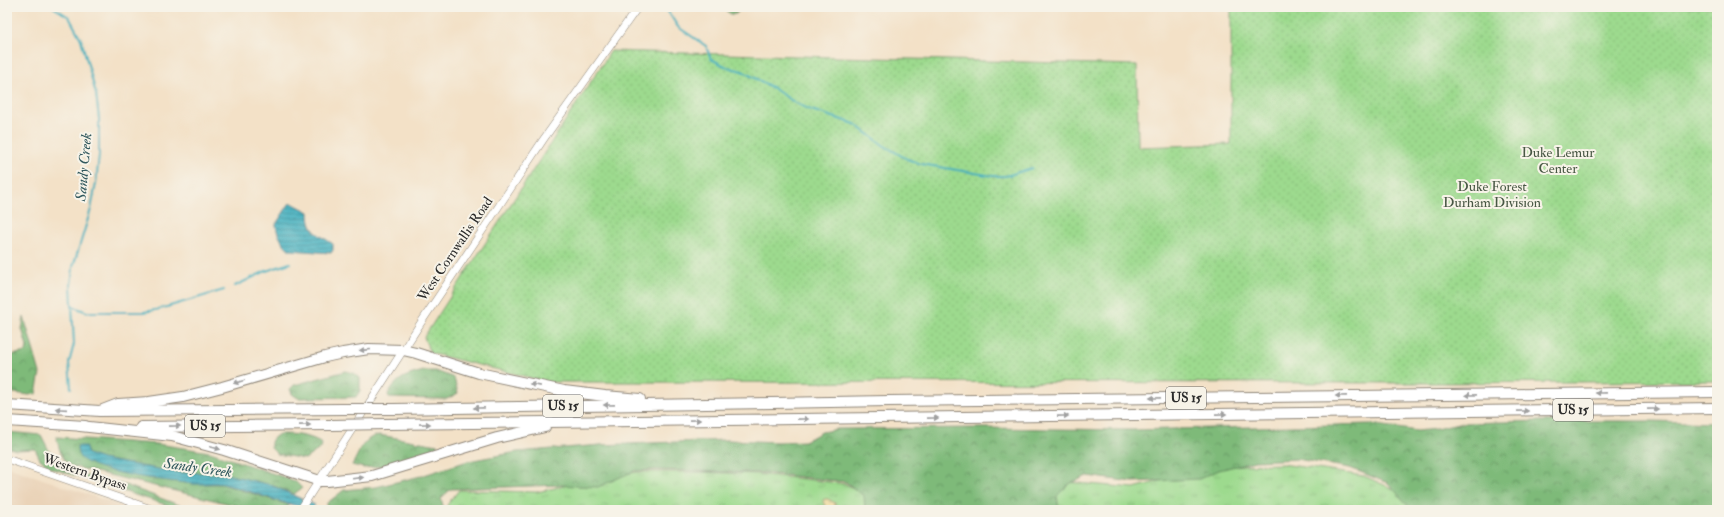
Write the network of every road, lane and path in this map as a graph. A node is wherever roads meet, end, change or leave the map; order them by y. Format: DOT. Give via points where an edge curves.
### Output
graph roads {
  1 [pos="638,7"];
  2 [pos="404,350"];
  3 [pos="1717,392"];
  4 [pos="7,404"];
  5 [pos="732,404"];
  6 [pos="1717,408"];
  7 [pos="100,411"];
  8 [pos="7,421"];
  9 [pos="564,422"];
  10 [pos="80,426"];
  11 [pos="7,459"];
  12 [pos="320,481"];
  13 [pos="154,510"];
  14 [pos="300,510"];
  1 -- 2 [label="street, West Cornwallis Road" via="543,140"];
  5 -- 2 [label="highway, one-way" via="564,391 479,373"];
  2 -- 7 [label="highway, one-way" via="369,349 343,353 207,391 166,400 118,404"];
  2 -- 12 [label="street, West Cornwallis Road"];
  3 -- 5 [label="highway, US 15, one-way"];
  7 -- 4 [label="highway, US 15, one-way"];
  5 -- 7 [label="highway, US 15, one-way, bridge"];
  9 -- 6 [label="highway, US 15, one-way"];
  8 -- 10 [label="highway, US 15"];
  10 -- 9 [label="highway, US 15, one-way, bridge"];
  12 -- 9 [label="highway, one-way" via="372,476 497,438"];
  10 -- 12 [label="highway, one-way" via="172,436"];
  11 -- 13 [label="street, Western Bypass"];
  12 -- 14 [label="street, West Cornwallis Road"];
}
